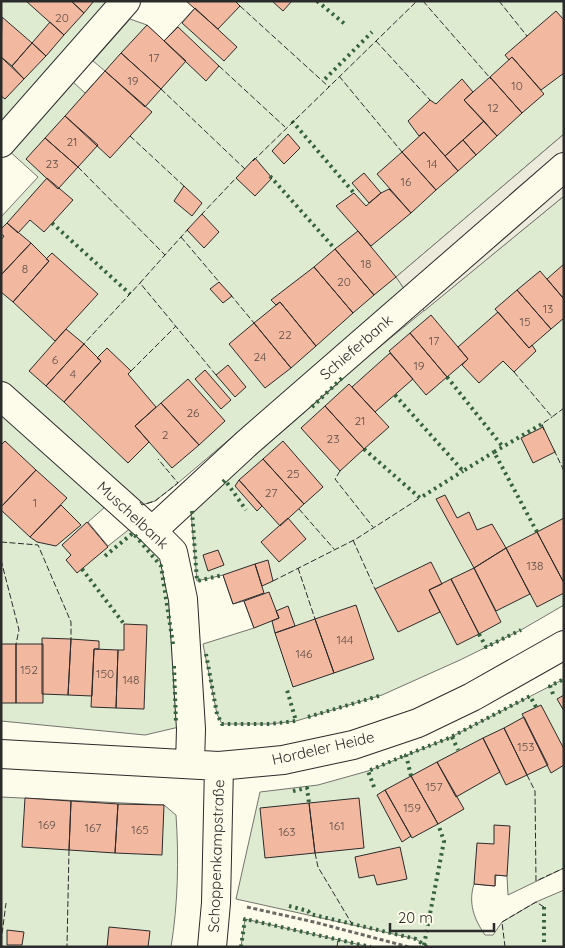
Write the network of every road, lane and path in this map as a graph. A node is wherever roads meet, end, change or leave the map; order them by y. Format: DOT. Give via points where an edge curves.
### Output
graph roads {
  1 [pos="126,1"];
  2 [pos="1,143"];
  3 [pos="564,167"];
  4 [pos="1,396"];
  5 [pos="152,531"];
  6 [pos="564,645"];
  7 [pos="1,754"];
  8 [pos="190,764"];
  9 [pos="219,766"];
  10 [pos="216,904"];
  11 [pos="212,947"];
  12 [pos="409,947"];
  1 -- 2 [label="street"];
  3 -- 5 [label="street, Schieferbank" via="269,424"];
  4 -- 5 [label="street, Muschelbank"];
  5 -- 8 [label="street, Muschelbank" via="173,552 183,598"];
  6 -- 9 [label="street, Hordeler Heide" via="418,723 353,745 283,760"];
  7 -- 8 [label="street, Hordeler Heide"];
  8 -- 9 [label="street, Hordeler Heide"];
  9 -- 10 [label="street, Schoppenkampstraße"];
  10 -- 11 [label="street, Schoppenkampstraße"];
  10 -- 12 [label="path" via="278,914"];
}
